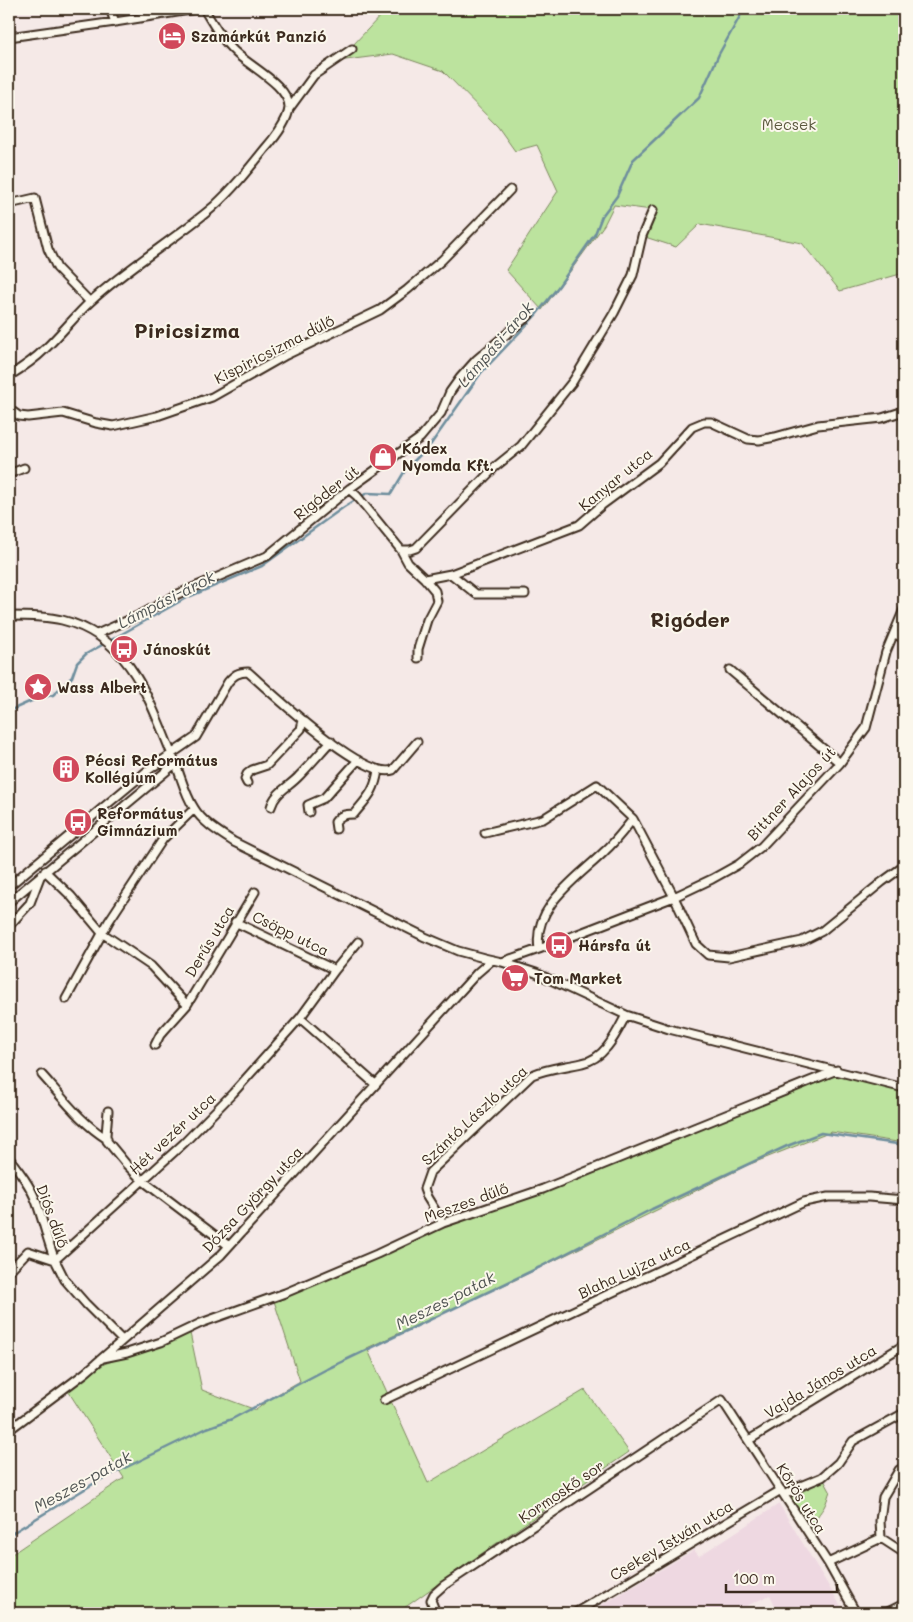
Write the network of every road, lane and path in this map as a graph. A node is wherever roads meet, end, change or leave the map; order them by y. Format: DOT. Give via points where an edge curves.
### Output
graph roads {
  1 [pos="110,9"];
  2 [pos="196,9"];
  3 [pos="204,9"];
  4 [pos="115,22"];
  5 [pos="9,37"];
  6 [pos="352,49"];
  7 [pos="289,108"];
  8 [pos="510,190"];
  9 [pos="9,204"];
  10 [pos="653,210"];
  11 [pos="90,302"];
  12 [pos="529,315"];
  13 [pos="9,376"];
  14 [pos="9,409"];
  15 [pos="904,410"];
  16 [pos="24,468"];
  17 [pos="9,474"];
  18 [pos="349,490"];
  19 [pos="401,550"];
  20 [pos="451,574"];
  21 [pos="425,579"];
  22 [pos="525,594"];
  23 [pos="904,609"];
  24 [pos="9,616"];
  25 [pos="894,633"];
  26 [pos="100,636"];
  27 [pos="904,639"];
  28 [pos="418,658"];
  29 [pos="730,670"];
  30 [pos="304,720"];
  31 [pos="331,741"];
  32 [pos="417,742"];
  33 [pos="172,754"];
  34 [pos="358,760"];
  35 [pos="176,763"];
  36 [pos="840,763"];
  37 [pos="378,770"];
  38 [pos="247,783"];
  39 [pos="271,807"];
  40 [pos="194,809"];
  41 [pos="309,812"];
  42 [pos="633,819"];
  43 [pos="336,829"];
  44 [pos="485,833"];
  45 [pos="904,866"];
  46 [pos="43,873"];
  47 [pos="9,886"];
  48 [pos="255,892"];
  49 [pos="674,897"];
  50 [pos="9,902"];
  51 [pos="235,922"];
  52 [pos="9,926"];
  53 [pos="102,933"];
  54 [pos="358,942"];
  55 [pos="539,949"];
  56 [pos="492,960"];
  57 [pos="502,962"];
  58 [pos="335,970"];
  59 [pos="66,999"];
  60 [pos="187,1005"];
  61 [pos="626,1015"];
  62 [pos="300,1018"];
  63 [pos="155,1045"];
  64 [pos="837,1070"];
  65 [pos="42,1074"];
  66 [pos="375,1084"];
  67 [pos="904,1088"];
  68 [pos="108,1111"];
  69 [pos="107,1139"];
  70 [pos="9,1158"];
  71 [pos="142,1180"];
  72 [pos="904,1200"];
  73 [pos="443,1223"];
  74 [pos="229,1246"];
  75 [pos="55,1260"];
  76 [pos="9,1271"];
  77 [pos="122,1340"];
  78 [pos="904,1345"];
  79 [pos="104,1358"];
  80 [pos="384,1400"];
  81 [pos="722,1400"];
  82 [pos="904,1413"];
  83 [pos="9,1430"];
  84 [pos="749,1440"];
  85 [pos="904,1467"];
  86 [pos="782,1492"];
  87 [pos="881,1538"];
  88 [pos="904,1553"];
  89 [pos="828,1563"];
  90 [pos="904,1604"];
  91 [pos="436,1613"];
  92 [pos="575,1613"];
  93 [pos="856,1613"];
  94 [pos="886,1613"];
  1 -- 4 [label="street"];
  2 -- 4 [label="street"];
  3 -- 7 [label="street" via="234,52 276,84"];
  4 -- 5 [label="street"];
  6 -- 7 [label="street" via="314,75"];
  7 -- 11 [label="street" via="274,139 235,186"];
  8 -- 14 [label="street, Kispiricsizma dűlő" via="442,260 380,310 286,355 200,402 113,426 64,413 19,416"];
  9 -- 11 [label="street" via="35,198 48,249 57,268"];
  10 -- 19 [label="street" via="642,236 633,275 614,314 573,381 521,446 495,467 416,548"];
  11 -- 13 [label="street" via="46,349"];
  12 -- 18 [label="street, Rigóder út" via="470,366 450,392 442,413 420,438"];
  15 -- 20 [label="street, Kanyar utca" via="882,418 818,425 759,440 704,422 692,427 658,463 579,526"];
  16 -- 17 [label="street"];
  18 -- 19 [label="street"];
  18 -- 26 [label="street, Rigóder út" via="267,556 178,594"];
  19 -- 21 [label="street" via="408,563"];
  20 -- 21 [label="street, Kanyar utca"];
  20 -- 22 [label="street" via="476,594"];
  21 -- 28 [label="street" via="434,591 436,601 427,620"];
  23 -- 25 [label="street, Bittner Alajos út"];
  24 -- 26 [label="street" via="60,620"];
  25 -- 27 [label="street"];
  25 -- 36 [label="street, Bittner Alajos út" via="866,728"];
  26 -- 33 [label="street" via="128,663 143,688"];
  29 -- 36 [label="street"];
  30 -- 31 [label="street"];
  30 -- 33 [label="street" via="248,672 241,672 228,682 196,737"];
  30 -- 38 [label="street" via="301,729 266,765 247,774"];
  31 -- 34 [label="street"];
  31 -- 39 [label="street" via="298,778 280,791"];
  32 -- 37 [label="street" via="393,770"];
  33 -- 35 [label="street"];
  33 -- 47 [label="street"];
  34 -- 37 [label="street"];
  34 -- 41 [label="street" via="324,798 308,805"];
  35 -- 40 [label="street"];
  35 -- 46 [label="street"];
  36 -- 49 [label="street, Bittner Alajos út" via="762,846 739,864"];
  37 -- 43 [label="street" via="371,793 354,814 338,818"];
  40 -- 53 [label="street" via="164,839"];
  40 -- 56 [label="street" via="212,828 234,842 425,937 458,951"];
  42 -- 44 [label="street" via="597,785 544,819"];
  42 -- 49 [label="street"];
  42 -- 55 [label="street" via="547,910 540,922"];
  45 -- 49 [label="street" via="822,931 802,942 729,957 708,956 696,944"];
  46 -- 50 [label="street"];
  46 -- 52 [label="street" via="30,903"];
  46 -- 53 [label="street" via="71,896"];
  48 -- 51 [label="street, Derűs utca"];
  49 -- 55 [label="street, Bittner Alajos út"];
  51 -- 58 [label="street, Csöpp utca"];
  51 -- 60 [label="street, Derűs utca"];
  53 -- 59 [label="street"];
  53 -- 60 [label="street" via="151,966"];
  54 -- 58 [label="street, Hét vezér utca"];
  55 -- 57 [label="street, Bittner Alajos út"];
  56 -- 57 [label="street"];
  56 -- 66 [label="street, Dózsa György utca" via="476,973"];
  57 -- 61 [label="street" via="536,973"];
  58 -- 62 [label="street, Hét vezér utca"];
  60 -- 63 [label="street, Derűs utca"];
  61 -- 64 [label="street" via="669,1029"];
  61 -- 73 [label="street, Szántó László utca" via="617,1034 593,1060 532,1075 430,1172 424,1189"];
  62 -- 66 [label="street"];
  62 -- 71 [label="street, Hét vezér utca" via="226,1101"];
  64 -- 67 [label="street"];
  64 -- 73 [label="street, Meszes dűlő" via="543,1189"];
  65 -- 69 [label="street" via="80,1116"];
  66 -- 74 [label="street, Dózsa György utca"];
  68 -- 69 [label="street"];
  69 -- 71 [label="street"];
  70 -- 75 [label="street, Diós dűlő" via="35,1200"];
  71 -- 74 [label="street"];
  71 -- 75 [label="street, Hét vezér utca"];
  72 -- 80 [label="street, Blaha Lujza utca" via="828,1196 804,1202"];
  73 -- 79 [label="street, Meszes dűlő" via="285,1293 201,1323 161,1342"];
  74 -- 77 [label="street, Dózsa György utca"];
  75 -- 76 [label="street" via="28,1251"];
  75 -- 77 [label="street, Diós dűlő" via="65,1280"];
  77 -- 79 [label="street, Dózsa György utca"];
  78 -- 84 [label="street, Vajda János utca"];
  79 -- 83 [label="street, Dózsa György utca"];
  81 -- 84 [label="street, Kőrös utca"];
  81 -- 91 [label="street, Kormoskő sor" via="443,1586 431,1600"];
  82 -- 86 [label="street, Csekey István utca" via="853,1441 838,1463 822,1477"];
  84 -- 86 [label="street, Kőrös utca"];
  85 -- 87 [label="street" via="883,1497"];
  86 -- 89 [label="street, Kőrös utca"];
  86 -- 92 [label="street, Csekey István utca"];
  87 -- 88 [label="street"];
  87 -- 89 [label="street"];
  89 -- 93 [label="street, Kőrös utca"];
  90 -- 94 [label="street"];
}
